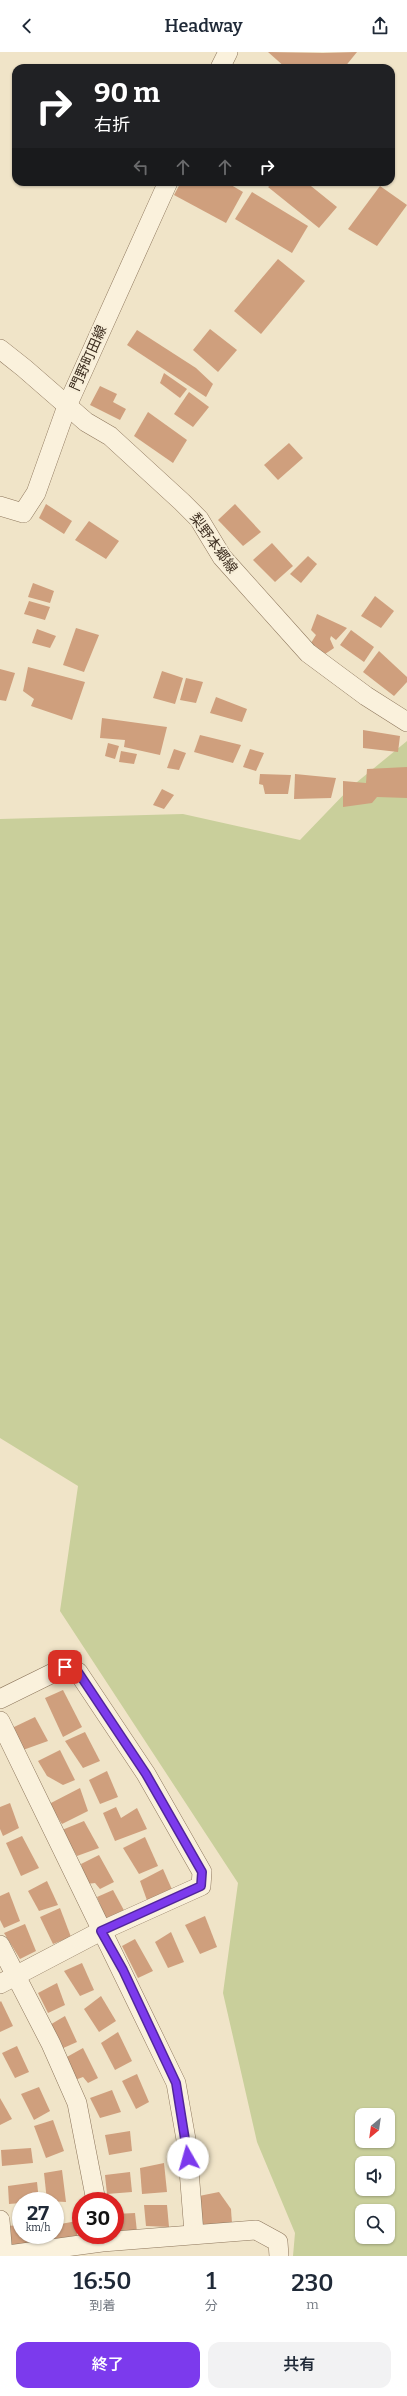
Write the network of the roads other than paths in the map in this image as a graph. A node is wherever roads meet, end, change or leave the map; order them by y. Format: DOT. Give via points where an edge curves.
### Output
graph roads {
  1 [pos="228,52"];
  2 [pos="222,64"];
  3 [pos="166,186"];
  4 [pos="0,349"];
  5 [pos="67,406"];
  6 [pos="0,506"];
  7 [pos="407,722"];
  8 [pos="0,1699"];
  9 [pos="0,1720"];
  10 [pos="101,1931"];
  11 [pos="0,1946"];
  12 [pos="7,1980"];
  13 [pos="94,2192"];
  14 [pos="0,2220"];
  15 [pos="194,2233"];
  16 [pos="124,2237"];
  17 [pos="72,2243"];
  18 [pos="0,2256"];
  19 [pos="3,2256"];
  20 [pos="279,2256"];
  1 -- 2 [label="street"];
  3 -- 5 [label="street, 門野町田線"];
  4 -- 5 [label="street, 梨野本郷線"];
  5 -- 6 [label="street, 門野町田線" via="36,493 23,513"];
  5 -- 7 [label="street, 梨野本郷線" via="86,422 110,436 199,519 222,557 308,653 366,696"];
  8 -- 10 [label="street" via="65,1667 78,1672 146,1774 202,1872 201,1886"];
  9 -- 10 [label="street"];
  10 -- 12 [label="street"];
  10 -- 15 [label="street" via="123,1970 176,2083 187,2145"];
  11 -- 12 [label="street"];
  12 -- 13 [label="street" via="51,2044 77,2103"];
  14 -- 19 [label="street"];
  15 -- 16 [label="street"];
  15 -- 20 [label="street" via="256,2230 278,2242"];
  17 -- 19 [label="street"];
  18 -- 19 [label="street"];
}
